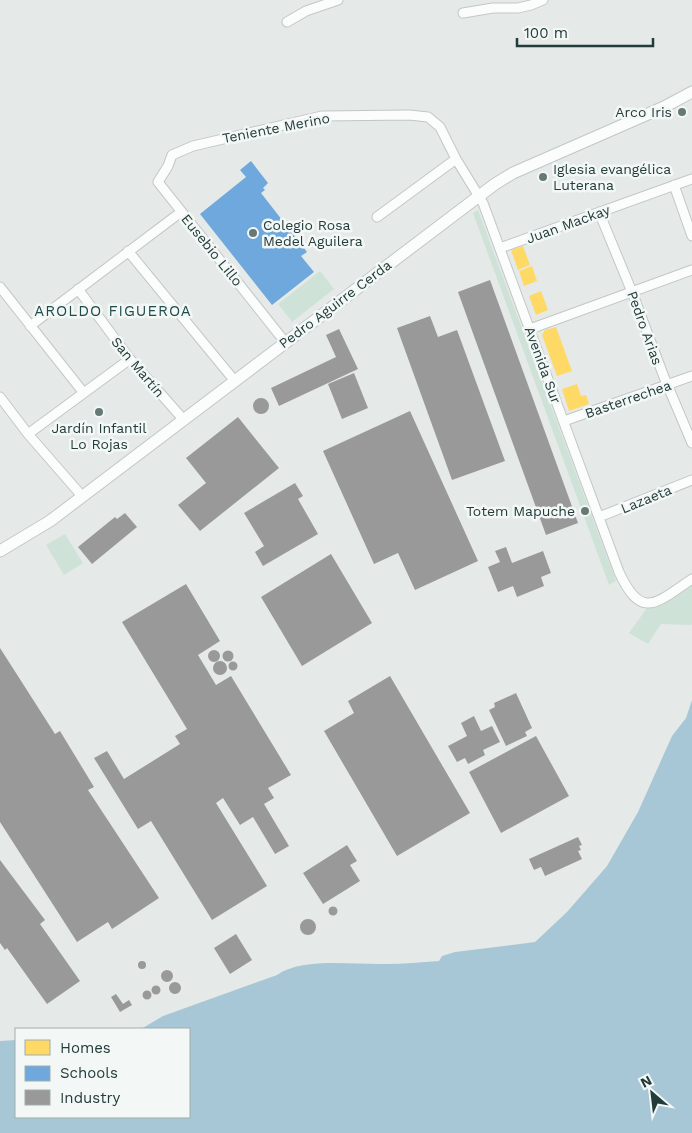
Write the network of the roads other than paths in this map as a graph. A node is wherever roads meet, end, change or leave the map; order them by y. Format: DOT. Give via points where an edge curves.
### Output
graph roads {
  1 [pos="338,0"];
  2 [pos="543,0"];
  3 [pos="326,2"];
  4 [pos="463,13"];
  5 [pos="287,22"];
  6 [pos="692,92"];
  7 [pos="440,127"];
  8 [pos="172,155"];
  9 [pos="456,159"];
  10 [pos="692,179"];
  11 [pos="674,185"];
  12 [pos="479,195"];
  13 [pos="180,212"];
  14 [pos="599,212"];
  15 [pos="377,217"];
  16 [pos="692,236"];
  17 [pos="500,248"];
  18 [pos="128,251"];
  19 [pos="692,270"];
  20 [pos="0,287"];
  21 [pos="78,289"];
  22 [pos="632,292"];
  23 [pos="30,326"];
  24 [pos="530,329"];
  25 [pos="285,342"];
  26 [pos="130,359"];
  27 [pos="692,376"];
  28 [pos="234,380"];
  29 [pos="668,385"];
  30 [pos="84,392"];
  31 [pos="0,397"];
  32 [pos="183,419"];
  33 [pos="564,421"];
  34 [pos="28,434"];
  35 [pos="692,442"];
  36 [pos="692,480"];
  37 [pos="82,496"];
  38 [pos="600,518"];
  39 [pos="0,551"];
  40 [pos="692,579"];
  1 -- 3 [label="street"];
  2 -- 4 [label="street" via="518,8"];
  3 -- 5 [label="street"];
  6 -- 12 [label="street, Pedro Aguirre Cerda" via="512,173"];
  7 -- 8 [label="street, Teniente Merino" via="428,117 409,115 322,116 193,146"];
  7 -- 9 [label="street, Avenida Sur"];
  8 -- 13 [label="street, Eusebio Lillo" via="158,182"];
  9 -- 12 [label="street, Avenida Sur"];
  9 -- 15 [label="street"];
  10 -- 11 [label="street, Juan Mackay"];
  11 -- 14 [label="street, Juan Mackay"];
  11 -- 16 [label="street"];
  12 -- 17 [label="street, Avenida Sur"];
  12 -- 25 [label="street, Pedro Aguirre Cerda"];
  13 -- 18 [label="street"];
  13 -- 25 [label="street, Eusebio Lillo"];
  14 -- 17 [label="street, Juan Mackay"];
  14 -- 22 [label="street, Pedro Arias"];
  17 -- 24 [label="street, Avenida Sur"];
  18 -- 21 [label="street"];
  18 -- 28 [label="street"];
  19 -- 22 [label="street"];
  20 -- 23 [label="street"];
  21 -- 23 [label="street"];
  21 -- 26 [label="street, San Martín"];
  22 -- 24 [label="street"];
  22 -- 29 [label="street, Pedro Arias"];
  23 -- 30 [label="street"];
  24 -- 33 [label="street, Avenida Sur"];
  25 -- 28 [label="street, Pedro Aguirre Cerda"];
  26 -- 30 [label="street"];
  26 -- 32 [label="street, San Martín"];
  27 -- 29 [label="street, Basterrechea"];
  28 -- 32 [label="street, Pedro Aguirre Cerda"];
  29 -- 33 [label="street, Basterrechea"];
  29 -- 35 [label="street, Pedro Arias"];
  30 -- 34 [label="street"];
  31 -- 34 [label="street"];
  32 -- 37 [label="street, Pedro Aguirre Cerda"];
  33 -- 38 [label="street, Avenida Sur"];
  34 -- 37 [label="street"];
  36 -- 38 [label="street, Lazaeta"];
  37 -- 39 [label="street, Pedro Aguirre Cerda" via="50,521"];
  38 -- 40 [label="street, Avenida Sur" via="622,578 630,592 643,603 658,601"];
}
